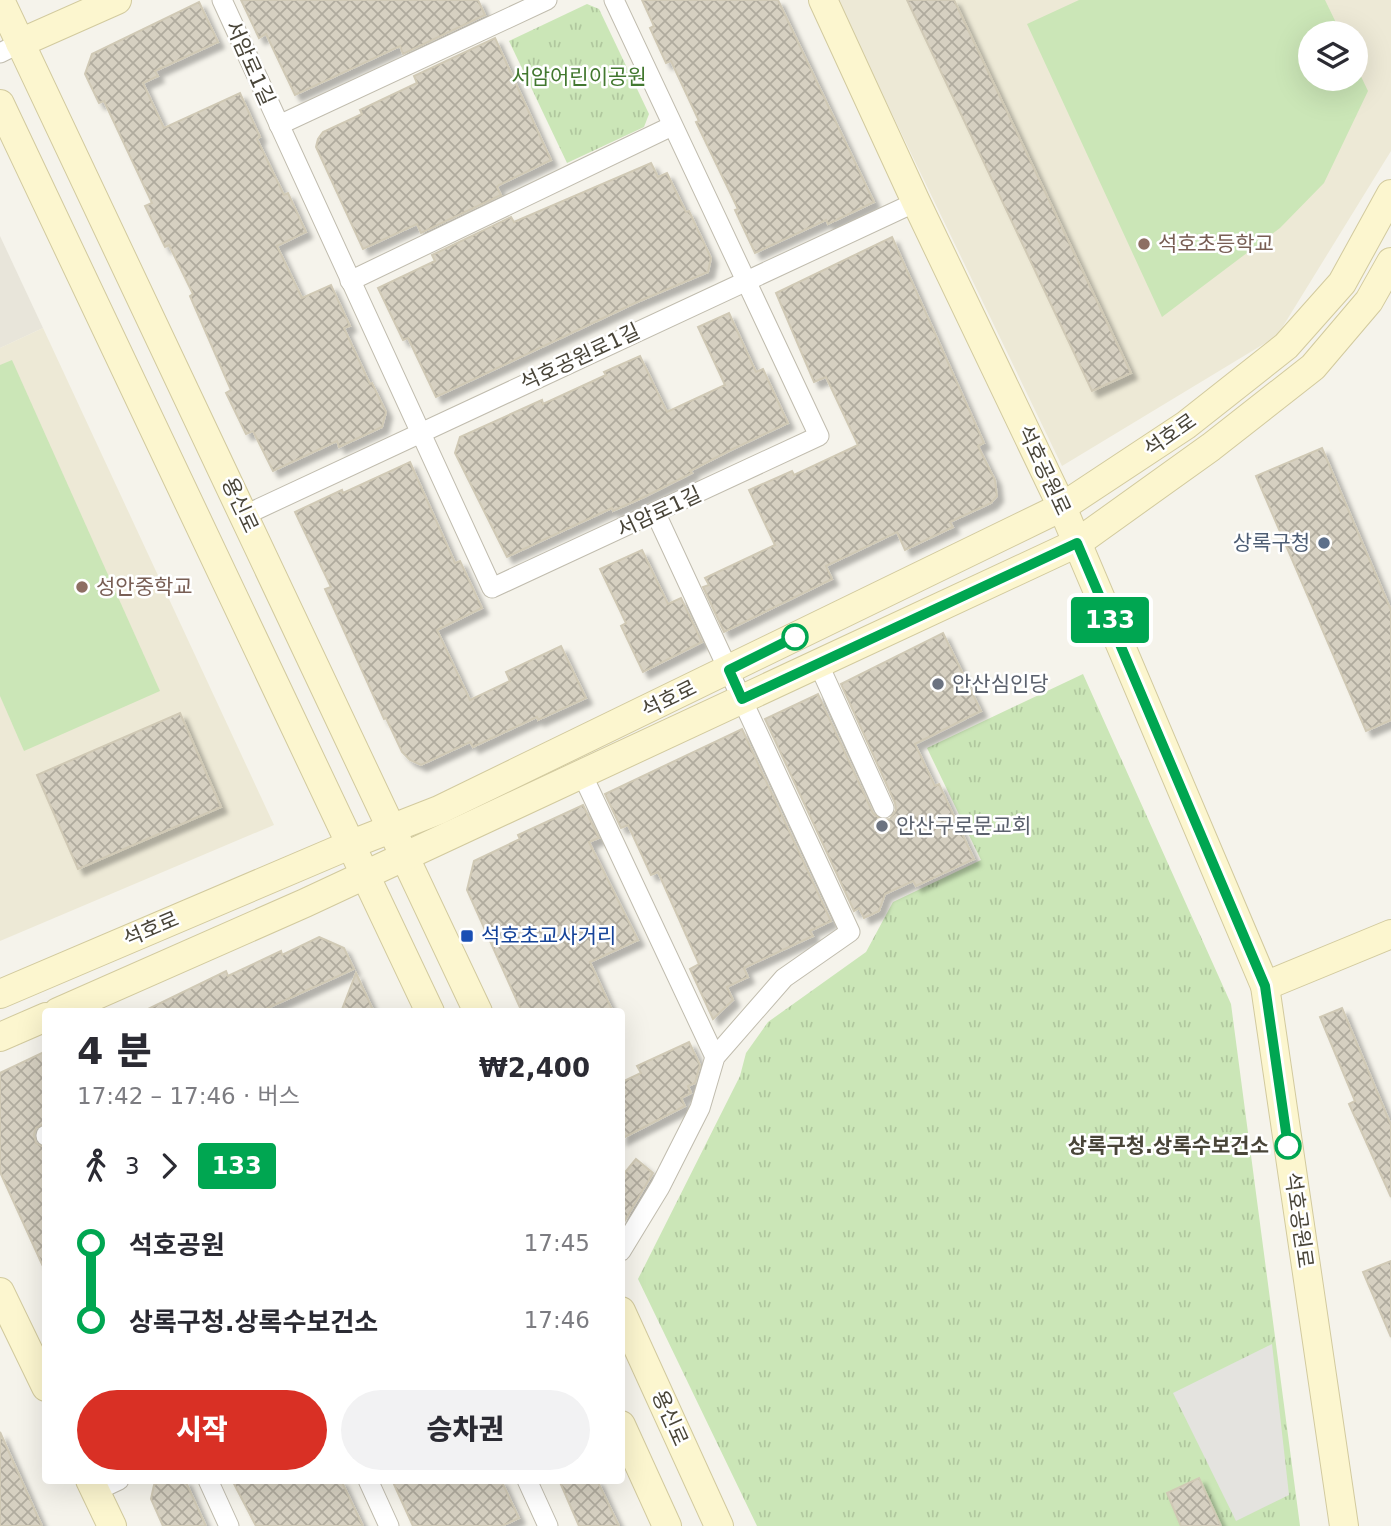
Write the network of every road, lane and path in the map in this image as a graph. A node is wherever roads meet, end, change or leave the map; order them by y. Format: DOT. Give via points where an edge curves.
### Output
graph roads {
  1 [pos="0,0"];
  2 [pos="117,0"];
  3 [pos="222,0"];
  4 [pos="547,0"];
  5 [pos="614,0"];
  6 [pos="823,0"];
  7 [pos="10,48"];
  8 [pos="0,104"];
  9 [pos="278,125"];
  10 [pos="672,126"];
  11 [pos="1391,194"];
  12 [pos="916,202"];
  13 [pos="1391,262"];
  14 [pos="746,280"];
  15 [pos="350,281"];
  16 [pos="419,432"];
  17 [pos="1062,507"];
  18 [pos="656,514"];
  19 [pos="245,515"];
  20 [pos="1077,543"];
  21 [pos="818,663"];
  22 [pos="729,670"];
  23 [pos="742,699"];
  24 [pos="582,774"];
  25 [pos="884,808"];
  26 [pos="393,829"];
  27 [pos="352,844"];
  28 [pos="405,856"];
  29 [pos="366,875"];
  30 [pos="1391,934"];
  31 [pos="1265,986"];
  32 [pos="0,994"];
  33 [pos="67,1008"];
  34 [pos="428,1008"];
  35 [pos="476,1008"];
  36 [pos="42,1019"];
  37 [pos="0,1037"];
  38 [pos="715,1057"];
  39 [pos="625,1244"];
  40 [pos="0,1292"];
  41 [pos="625,1320"];
  42 [pos="42,1379"];
  43 [pos="625,1434"];
  44 [pos="102,1484"];
  45 [pos="210,1484"];
  46 [pos="370,1484"];
  47 [pos="529,1484"];
  48 [pos="112,1526"];
  49 [pos="229,1526"];
  50 [pos="389,1526"];
  51 [pos="548,1526"];
  52 [pos="667,1526"];
  53 [pos="719,1526"];
  54 [pos="1345,1526"];
  1 -- 7 [label="main road, 용신로"];
  2 -- 7 [label="main road"];
  3 -- 9 [label="street, 서암로1길"];
  4 -- 9 [label="street, 서암로1길"];
  5 -- 10 [label="street, 서암로1길"];
  6 -- 12 [label="main road, 석호공원로"];
  7 -- 19 [label="main road, 용신로"];
  8 -- 27 [label="main road"];
  9 -- 15 [label="street, 서암로1길"];
  10 -- 14 [label="street, 서암로1길"];
  10 -- 15 [label="street"];
  11 -- 17 [label="main road, 석호로" via="1342,283 1286,346 1186,425"];
  12 -- 14 [label="street, 석호공원로1길"];
  12 -- 17 [label="main road, 석호공원로"];
  13 -- 20 [label="main road, 석호로" via="1369,300 1313,367"];
  14 -- 16 [label="street, 석호공원로1길"];
  14 -- 18 [label="street, 서암로1길" via="819,436"];
  15 -- 16 [label="street, 서암로1길"];
  16 -- 18 [label="street, 서암로1길" via="492,588"];
  16 -- 19 [label="street, 석호공원로1길"];
  17 -- 20 [label="main road, 석호공원로"];
  17 -- 22 [label="main road, 석호로"];
  18 -- 22 [label="street"];
  19 -- 26 [label="main road, 용신로"];
  20 -- 21 [label="main road, 석호로"];
  20 -- 31 [label="main road, 석호공원로"];
  21 -- 23 [label="main road, 석호로"];
  21 -- 25 [label="street"];
  22 -- 23 [label="street"];
  22 -- 26 [label="main road, 석호로"];
  23 -- 24 [label="main road, 석호로"];
  23 -- 38 [label="street" via="850,932 784,978"];
  24 -- 28 [label="main road, 석호로"];
  24 -- 38 [label="street"];
  26 -- 27 [label="main road, 석호로"];
  26 -- 28 [label="main road, 용신로"];
  27 -- 29 [label="main road"];
  27 -- 32 [label="main road, 석호로"];
  28 -- 29 [label="main road, 석호로"];
  28 -- 35 [label="main road, 용신로"];
  29 -- 33 [label="main road, 석호로"];
  29 -- 34 [label="main road"];
  30 -- 31 [label="main road"];
  31 -- 54 [label="main road, 석호공원로"];
  36 -- 37 [label="main road"];
  38 -- 39 [label="street" via="700,1108"];
  40 -- 42 [label="main road"];
  41 -- 53 [label="main road, 용신로"];
  43 -- 52 [label="main road"];
  44 -- 48 [label="main road"];
  45 -- 49 [label="street"];
  46 -- 50 [label="street"];
  47 -- 51 [label="street"];
}
